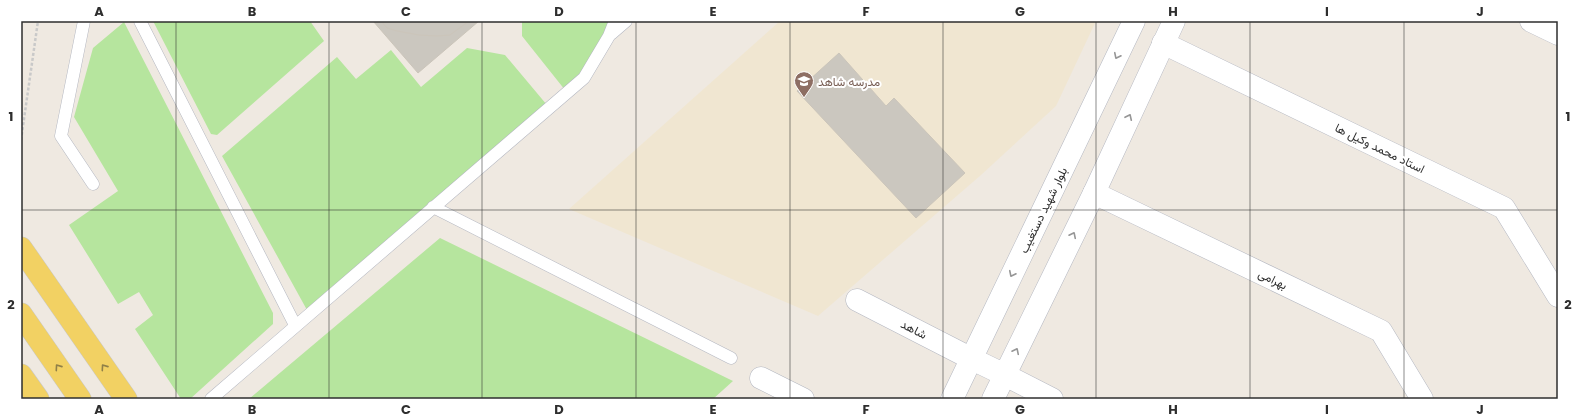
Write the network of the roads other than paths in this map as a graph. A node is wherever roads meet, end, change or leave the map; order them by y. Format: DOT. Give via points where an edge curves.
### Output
graph roads {
  1 [pos="84,21"];
  2 [pos="140,21"];
  3 [pos="615,21"];
  4 [pos="626,21"];
  5 [pos="1134,21"];
  6 [pos="1174,21"];
  7 [pos="1531,21"];
  8 [pos="1558,34"];
  9 [pos="609,36"];
  10 [pos="1163,43"];
  11 [pos="93,184"];
  12 [pos="1094,193"];
  13 [pos="433,207"];
  14 [pos="21,248"];
  15 [pos="1558,296"];
  16 [pos="856,300"];
  17 [pos="21,314"];
  18 [pos="295,325"];
  19 [pos="731,358"];
  20 [pos="972,359"];
  21 [pos="21,375"];
  22 [pos="1005,375"];
  23 [pos="761,378"];
  24 [pos="38,399"];
  25 [pos="80,399"];
  26 [pos="126,399"];
  27 [pos="211,399"];
  28 [pos="803,399"];
  29 [pos="952,399"];
  30 [pos="993,399"];
  31 [pos="1052,399"];
  32 [pos="1422,399"];
  1 -- 11 [label="lane" via="61,136"];
  2 -- 18 [label="lane"];
  3 -- 9 [label="lane"];
  4 -- 9 [label="lane"];
  5 -- 20 [label="street, بلوار شهید دستغیب, one-way"];
  6 -- 10 [label="street"];
  7 -- 8 [label="street"];
  9 -- 13 [label="lane" via="584,78"];
  12 -- 10 [label="street, one-way"];
  10 -- 15 [label="street, استاد محمد وکیل ها" via="1504,208"];
  22 -- 12 [label="street, one-way"];
  12 -- 32 [label="street, بهرامی" via="1381,332"];
  13 -- 18 [label="lane"];
  13 -- 19 [label="lane"];
  26 -- 14 [label="main road, one-way"];
  16 -- 20 [label="street, شاهد"];
  25 -- 17 [label="main road, one-way"];
  18 -- 27 [label="lane"];
  20 -- 22 [label="street, شاهد"];
  20 -- 29 [label="street, بلوار شهید دستغیب"];
  21 -- 24 [label="main road"];
  22 -- 30 [label="street"];
  22 -- 31 [label="street, شاهد"];
  23 -- 28 [label="street"];
}
